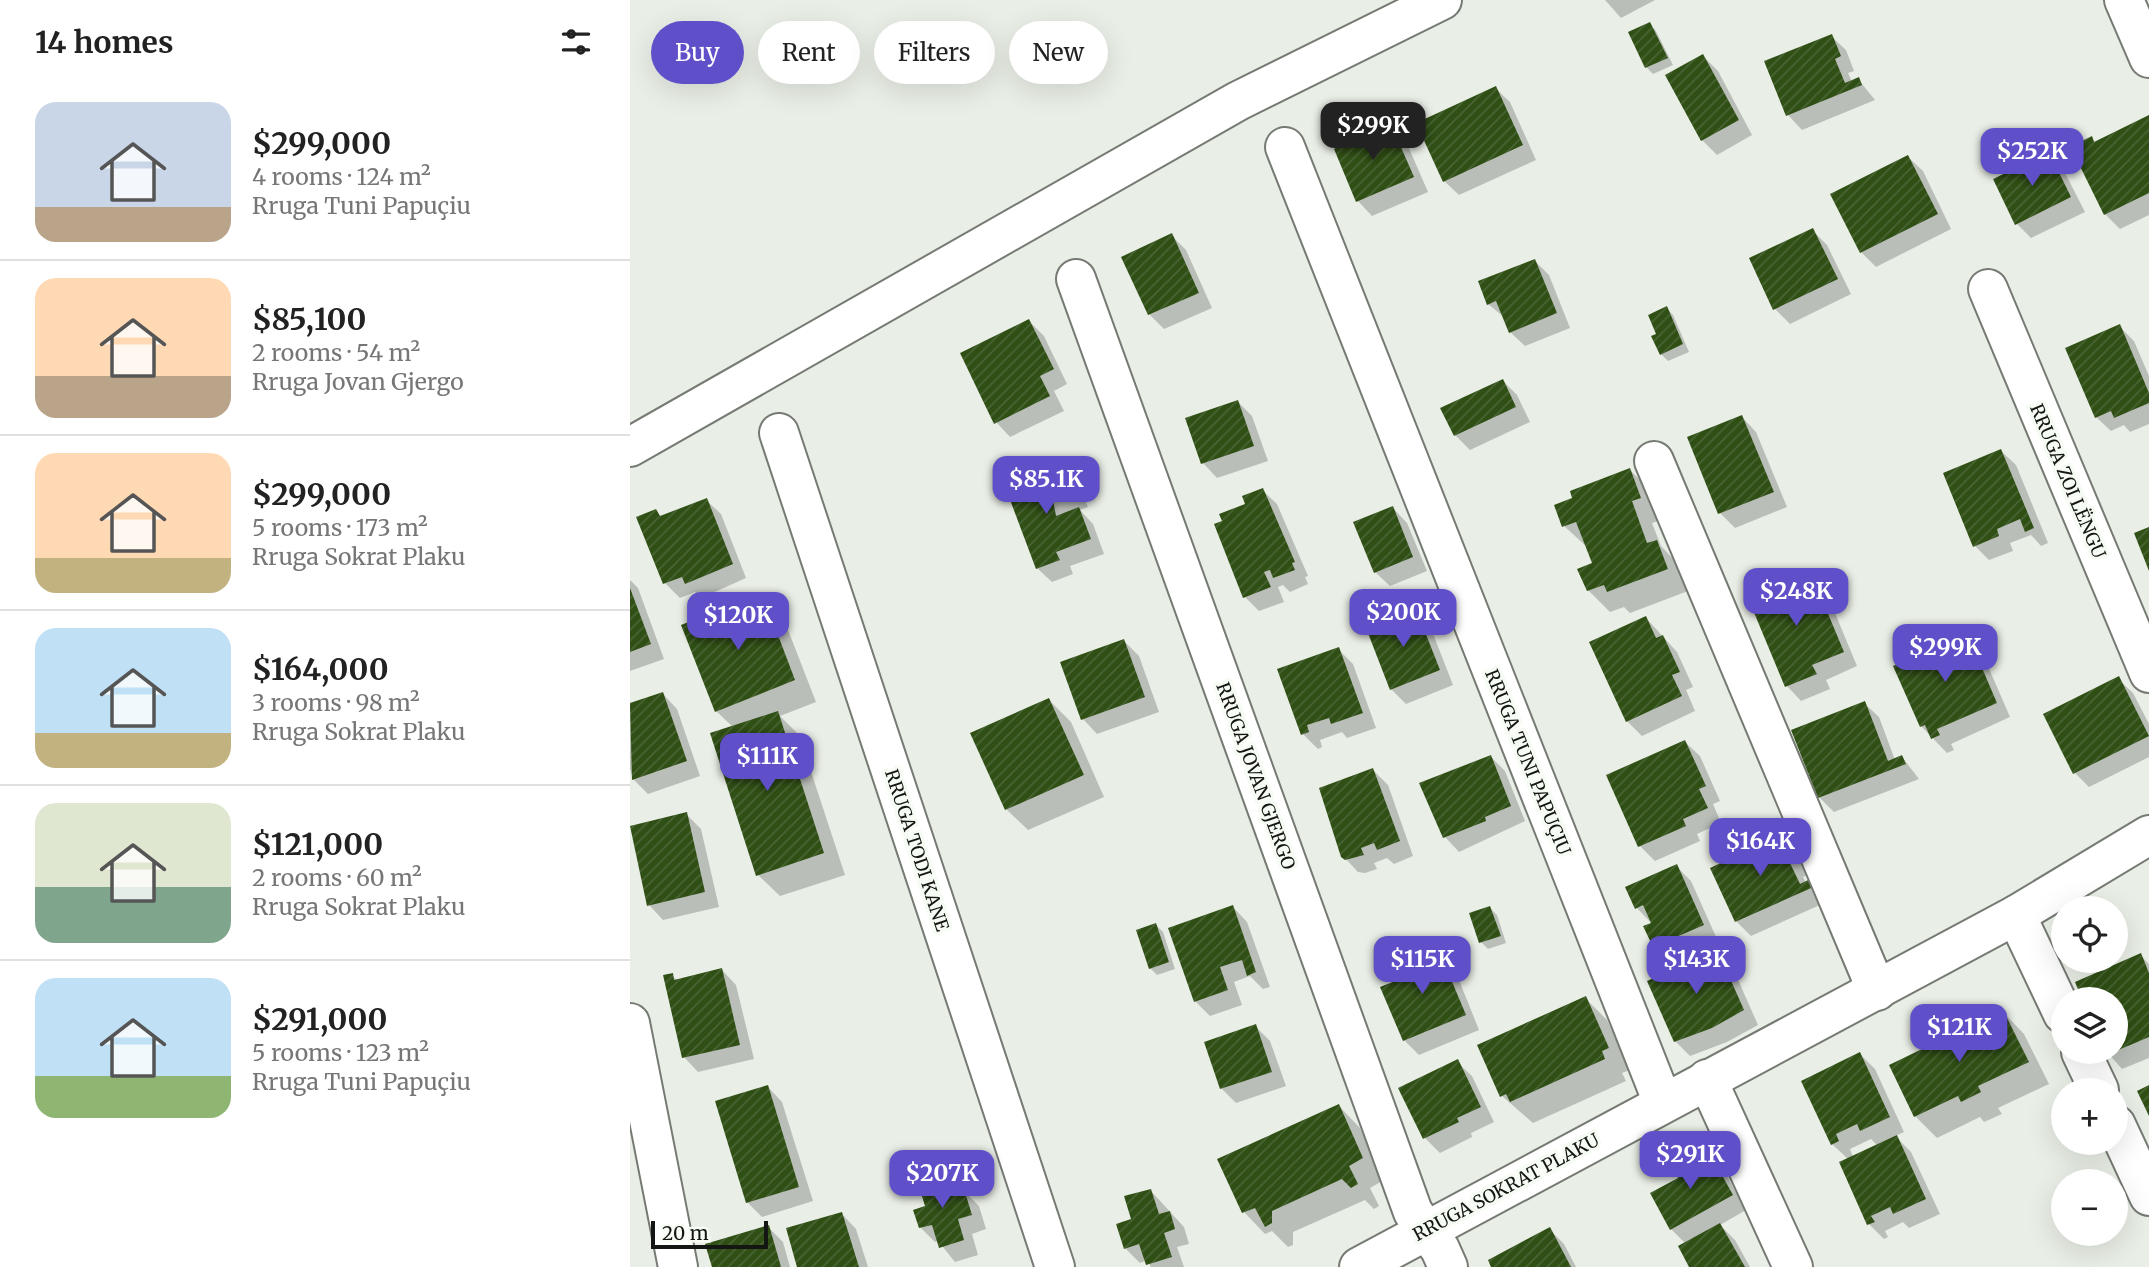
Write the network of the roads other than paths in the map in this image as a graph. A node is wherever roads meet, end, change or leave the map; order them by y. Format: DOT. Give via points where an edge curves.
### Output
graph roads {
  1 [pos="1441,0"];
  2 [pos="2124,0"];
  3 [pos="2149,58"];
  4 [pos="1285,147"];
  5 [pos="1076,279"];
  6 [pos="1987,289"];
  7 [pos="779,433"];
  8 [pos="630,447"];
  9 [pos="1654,461"];
  10 [pos="2149,673"];
  11 [pos="2149,835"];
  12 [pos="2016,915"];
  13 [pos="2051,989"];
  14 [pos="1877,991"];
  15 [pos="630,1023"];
  16 [pos="1707,1079"];
  17 [pos="1663,1103"];
  18 [pos="2128,1150"];
  19 [pos="2149,1195"];
  20 [pos="1427,1229"];
  21 [pos="678,1267"];
  22 [pos="1055,1267"];
  23 [pos="1359,1267"];
  24 [pos="1448,1267"];
  25 [pos="1793,1267"];
  1 -- 8 [label="street" via="1238,101"];
  2 -- 3 [label="street"];
  4 -- 17 [label="street, RRUGA TUNI PAPUÇIU"];
  5 -- 20 [label="street, RRUGA JOVAN GJERGO" via="1413,1212"];
  6 -- 10 [label="street, RRUGA ZOI LËNGU"];
  7 -- 22 [label="street, RRUGA TODI KANE"];
  9 -- 14 [label="street"];
  11 -- 12 [label="street, RRUGA SOKRAT PLAKU"];
  12 -- 13 [label="street"];
  12 -- 14 [label="street, RRUGA SOKRAT PLAKU"];
  14 -- 16 [label="street, RRUGA SOKRAT PLAKU"];
  15 -- 21 [label="street"];
  16 -- 17 [label="street, RRUGA SOKRAT PLAKU"];
  16 -- 25 [label="street"];
  17 -- 20 [label="street, RRUGA SOKRAT PLAKU"];
  18 -- 19 [label="street"];
  20 -- 23 [label="street, RRUGA SOKRAT PLAKU"];
  20 -- 24 [label="street, RRUGA JOVAN GJERGO"];
}
